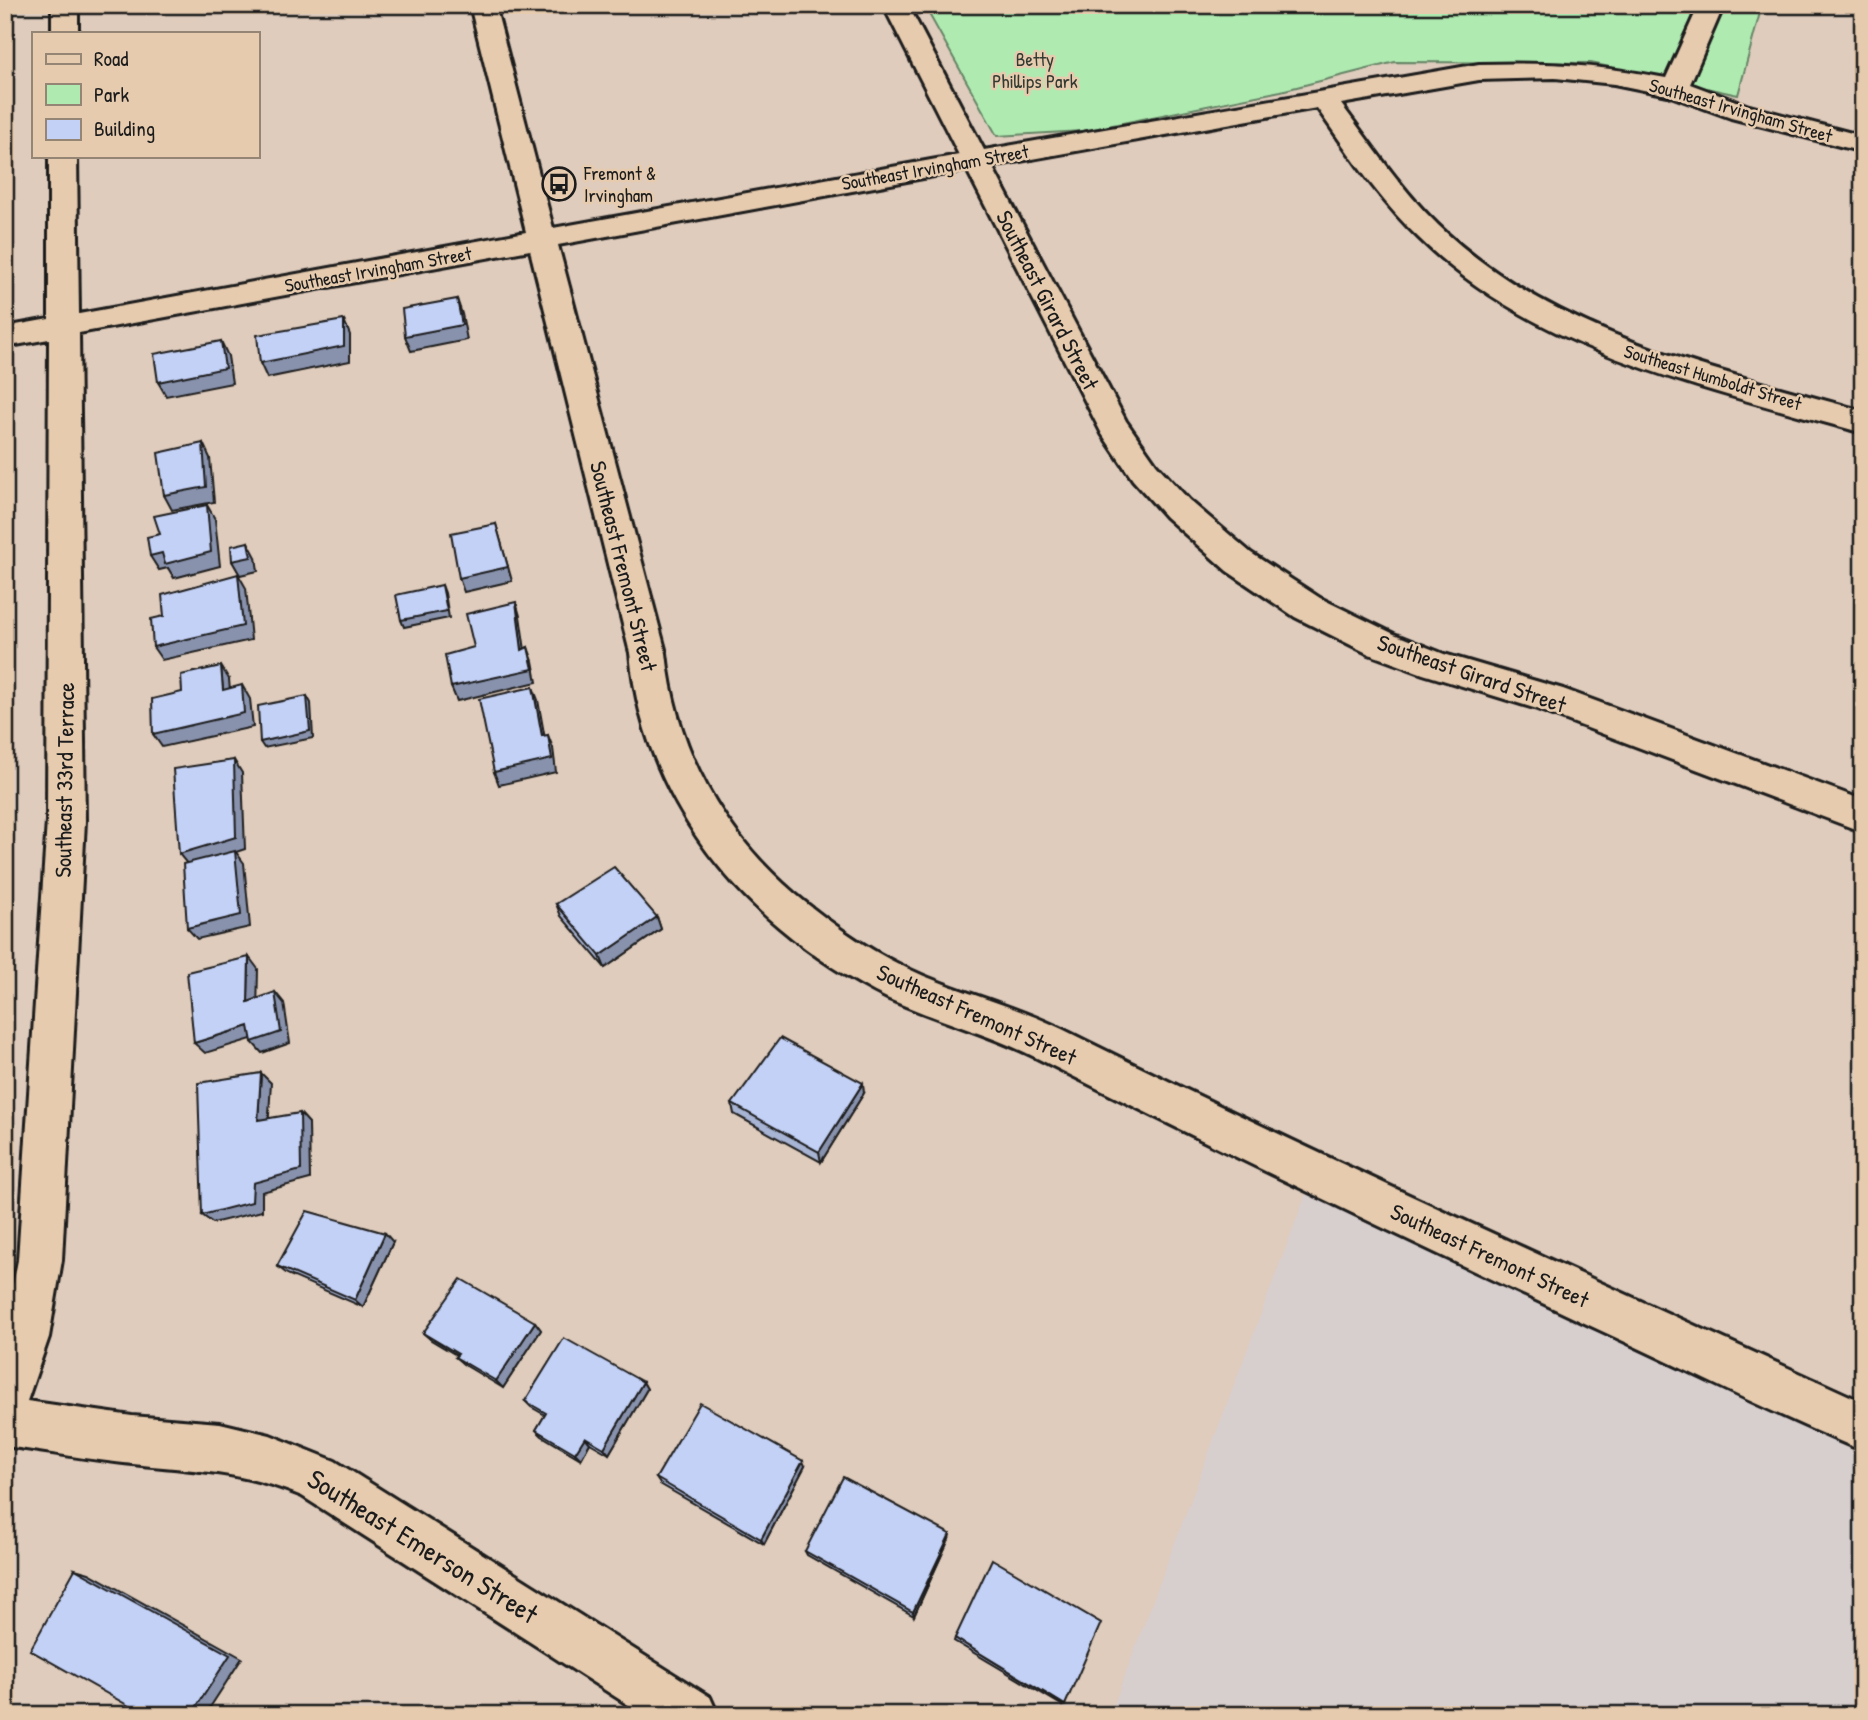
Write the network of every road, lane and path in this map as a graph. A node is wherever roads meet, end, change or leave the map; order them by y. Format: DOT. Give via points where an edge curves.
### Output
graph roads {
  1 [pos="65,5"];
  2 [pos="482,5"];
  3 [pos="895,5"];
  4 [pos="1712,5"];
  5 [pos="65,32"];
  6 [pos="1675,88"];
  7 [pos="1324,99"];
  8 [pos="1863,144"];
  9 [pos="63,158"];
  10 [pos="976,160"];
  11 [pos="541,239"];
  12 [pos="62,327"];
  13 [pos="5,337"];
  14 [pos="1863,422"];
  15 [pos="1863,816"];
  16 [pos="5,1398"];
  17 [pos="5,1422"];
  18 [pos="1863,1427"];
  19 [pos="692,1715"];
  1 -- 5 [label="street"];
  2 -- 11 [label="street, Southeast Fremont Street"];
  3 -- 10 [label="street, Southeast Girard Street"];
  4 -- 6 [label="street"];
  6 -- 7 [label="street, Southeast Irvingham Street" via="1585,72 1525,69 1479,72"];
  6 -- 8 [label="street, Southeast Irvingham Street" via="1740,112"];
  7 -- 10 [label="street, Southeast Irvingham Street"];
  7 -- 14 [label="street, Southeast Humboldt Street" via="1408,211 1492,283 1546,316 1649,361"];
  9 -- 12 [label="street, Southeast 33rd Terrace"];
  10 -- 11 [label="street, Southeast Irvingham Street"];
  10 -- 15 [label="street, Southeast Girard Street" via="1113,426 1149,477 1237,561 1334,621 1418,659 1548,698"];
  11 -- 12 [label="street, Southeast Irvingham Street"];
  11 -- 18 [label="street, Southeast Fremont Street" via="648,653 656,712 677,770 712,831 760,886 823,938 924,995 1011,1025 1191,1115"];
  12 -- 13 [label="street, Southeast Irvingham Street"];
  12 -- 16 [label="street, Southeast 33rd Terrace" via="66,821 40,1260 26,1337"];
  17 -- 19 [label="street, Southeast Emerson Street" via="220,1447 270,1459 318,1478"];
}
